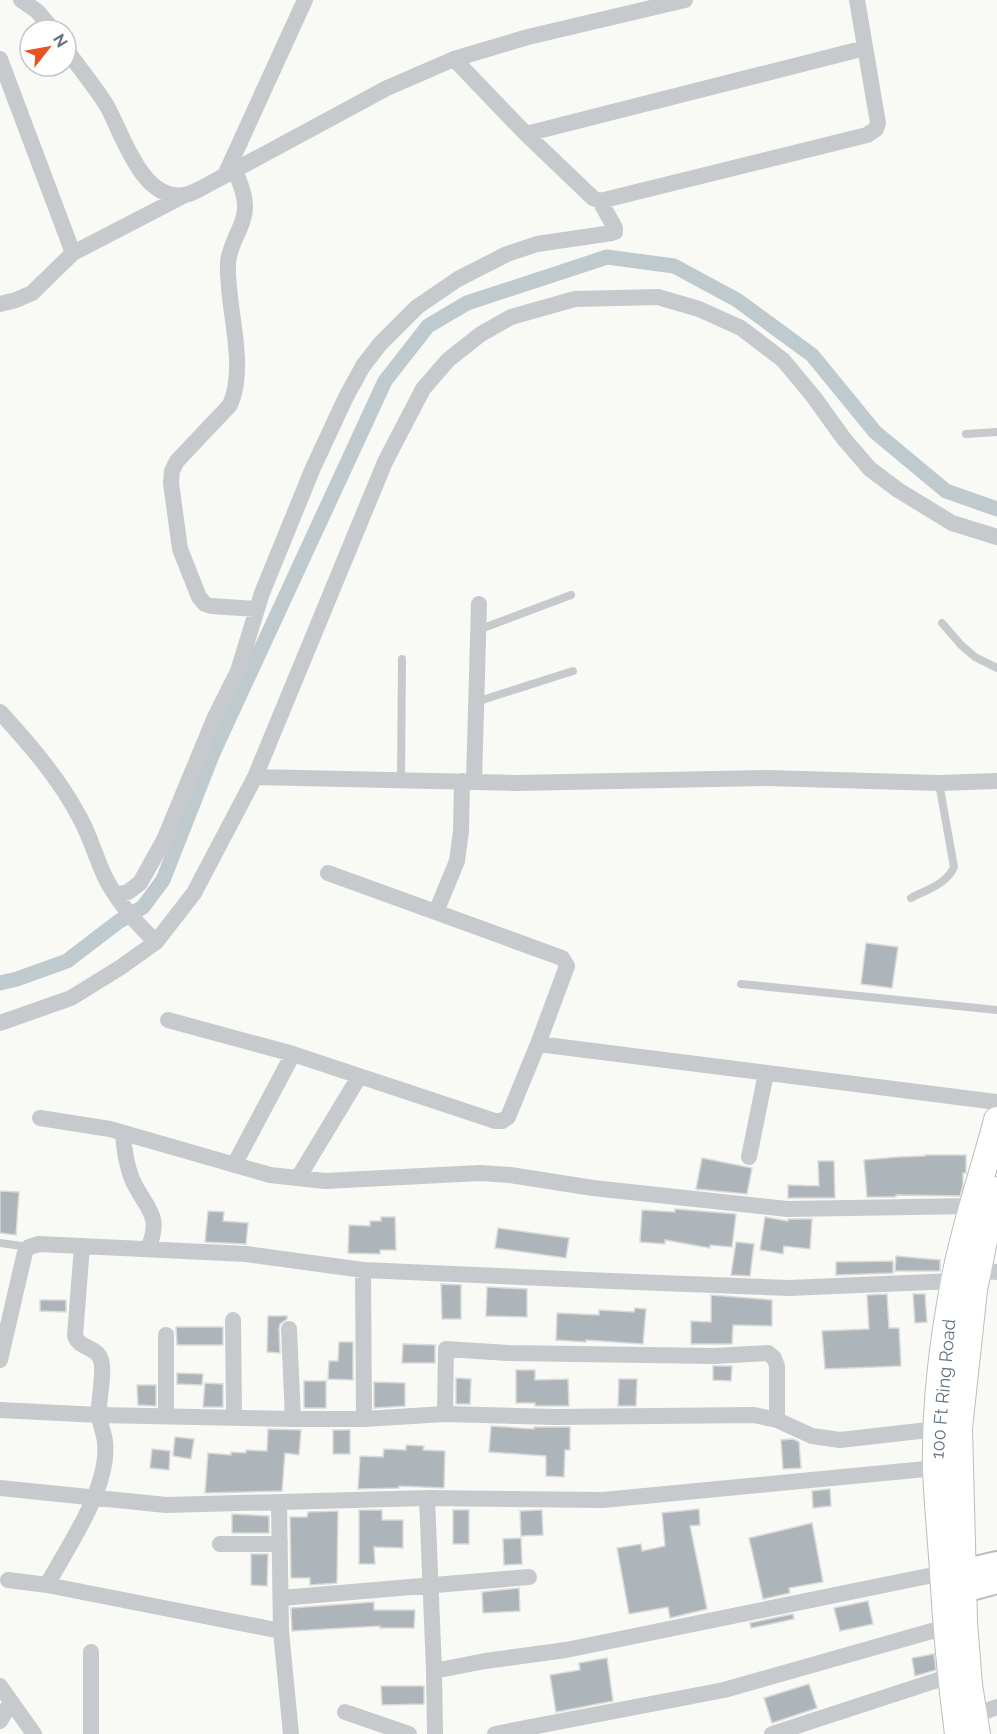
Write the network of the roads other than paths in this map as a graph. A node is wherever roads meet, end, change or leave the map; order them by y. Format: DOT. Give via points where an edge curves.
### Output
graph roads {
  1 [pos="21,0"];
  2 [pos="305,0"];
  3 [pos="685,0"];
  4 [pos="857,0"];
  5 [pos="43,18"];
  6 [pos="865,48"];
  7 [pos="0,59"];
  8 [pos="454,59"];
  9 [pos="78,66"];
  10 [pos="526,134"];
  11 [pos="230,172"];
  12 [pos="184,195"];
  13 [pos="600,201"];
  14 [pos="73,253"];
  15 [pos="0,304"];
  16 [pos="997,432"];
  17 [pos="966,434"];
  18 [pos="997,537"];
  19 [pos="571,596"];
  20 [pos="479,604"];
  21 [pos="256,609"];
  22 [pos="942,623"];
  23 [pos="478,630"];
  24 [pos="402,660"];
  25 [pos="997,668"];
  26 [pos="573,671"];
  27 [pos="476,702"];
  28 [pos="0,712"];
  29 [pos="255,777"];
  30 [pos="401,780"];
  31 [pos="997,781"];
  32 [pos="468,782"];
  33 [pos="939,783"];
  34 [pos="328,873"];
  35 [pos="911,898"];
  36 [pos="119,899"];
  37 [pos="436,912"];
  38 [pos="151,938"];
  39 [pos="741,984"];
  40 [pos="997,1010"];
  41 [pos="168,1020"];
  42 [pos="0,1023"];
  43 [pos="538,1044"];
  44 [pos="293,1054"];
  45 [pos="766,1073"];
  46 [pos="359,1077"];
  47 [pos="997,1102"];
  48 [pos="40,1118"];
  49 [pos="997,1120"];
  50 [pos="123,1133"];
  51 [pos="749,1157"];
  52 [pos="234,1165"];
  53 [pos="298,1178"];
  54 [pos="997,1190"];
  55 [pos="973,1206"];
  56 [pos="0,1243"];
  57 [pos="82,1246"];
  58 [pos="29,1247"];
  59 [pos="148,1249"];
  60 [pos="363,1270"];
  61 [pos="988,1271"];
  62 [pos="954,1281"];
  63 [pos="233,1320"];
  64 [pos="289,1329"];
  65 [pos="166,1335"];
  66 [pos="0,1360"];
  67 [pos="0,1410"];
  68 [pos="445,1414"];
  69 [pos="99,1415"];
  70 [pos="166,1416"];
  71 [pos="234,1417"];
  72 [pos="293,1419"];
  73 [pos="364,1419"];
  74 [pos="777,1420"];
  75 [pos="937,1429"];
  76 [pos="936,1468"];
  77 [pos="0,1488"];
  78 [pos="95,1497"];
  79 [pos="427,1498"];
  80 [pos="279,1502"];
  81 [pos="220,1544"];
  82 [pos="280,1544"];
  83 [pos="997,1563"];
  84 [pos="529,1577"];
  85 [pos="8,1580"];
  86 [pos="954,1582"];
  87 [pos="997,1582"];
  88 [pos="47,1585"];
  89 [pos="430,1586"];
  90 [pos="281,1598"];
  91 [pos="946,1627"];
  92 [pos="281,1631"];
  93 [pos="91,1652"];
  94 [pos="434,1671"];
  95 [pos="950,1676"];
  96 [pos="0,1686"];
  97 [pos="11,1702"];
  98 [pos="345,1712"];
  99 [pos="0,1721"];
  100 [pos="977,1723"];
  101 [pos="34,1734"];
  102 [pos="91,1734"];
  103 [pos="291,1734"];
  104 [pos="409,1734"];
  105 [pos="435,1734"];
  106 [pos="495,1734"];
  107 [pos="772,1734"];
  1 -- 5 [label="street"];
  2 -- 11 [label="street"];
  3 -- 8 [label="street" via="528,37"];
  4 -- 6 [label="street"];
  6 -- 10 [label="street"];
  6 -- 13 [label="street" via="878,123 873,132"];
  7 -- 14 [label="street"];
  8 -- 10 [label="street"];
  8 -- 11 [label="street" via="387,88"];
  9 -- 12 [label="street" via="106,104 146,178 163,192"];
  10 -- 13 [label="street"];
  11 -- 12 [label="street"];
  11 -- 21 [label="street" via="246,206 228,259 235,395 177,461 171,483 180,549 199,597 212,606"];
  12 -- 14 [label="street"];
  13 -- 21 [label="street" via="615,232 537,244 507,254 417,306 380,344 346,397"];
  14 -- 15 [label="street" via="32,293"];
  16 -- 17 [label="lane"];
  18 -- 29 [label="street" via="952,523 870,469 783,360 741,328 699,309 658,297 575,298 511,317 448,360 423,389 385,462"];
  19 -- 23 [label="lane"];
  20 -- 23 [label="street"];
  21 -- 36 [label="street" via="238,671 164,840 140,883"];
  22 -- 25 [label="lane" via="975,657"];
  23 -- 27 [label="street"];
  24 -- 30 [label="lane"];
  26 -- 27 [label="lane"];
  27 -- 32 [label="street"];
  28 -- 36 [label="street" via="30,744 65,792"];
  29 -- 30 [label="street"];
  29 -- 38 [label="street" via="194,893"];
  30 -- 32 [label="street"];
  31 -- 33 [label="street"];
  32 -- 33 [label="street" via="767,778"];
  32 -- 37 [label="street" via="457,861"];
  33 -- 35 [label="lane" via="954,867 943,881"];
  34 -- 37 [label="street"];
  36 -- 38 [label="street"];
  37 -- 43 [label="street" via="562,958 567,966"];
  38 -- 42 [label="street" via="122,967 71,998"];
  39 -- 40 [label="lane"];
  41 -- 44 [label="street"];
  43 -- 45 [label="street"];
  43 -- 46 [label="street" via="508,1117 502,1121"];
  44 -- 46 [label="street"];
  44 -- 52 [label="street"];
  45 -- 47 [label="street"];
  45 -- 51 [label="street"];
  46 -- 53 [label="street"];
  48 -- 50 [label="street"];
  49 -- 55 [label="main road, 100 Ft Ring Road"];
  50 -- 52 [label="street"];
  50 -- 59 [label="street" via="127,1163 154,1221 155,1234"];
  52 -- 53 [label="street"];
  53 -- 55 [label="street" via="325,1181 480,1173 787,1209"];
  54 -- 61 [label="main road, 100 Ft Ring Road" via="988,1221"];
  55 -- 62 [label="main road, 100 Ft Ring Road"];
  56 -- 58 [label="lane"];
  57 -- 58 [label="street"];
  57 -- 59 [label="street"];
  57 -- 69 [label="street" via="75,1336 80,1344 95,1350 102,1361"];
  58 -- 66 [label="street"];
  59 -- 60 [label="street" via="246,1254"];
  60 -- 62 [label="street" via="789,1288"];
  60 -- 73 [label="street"];
  61 -- 86 [label="main road, 100 Ft Ring Road" via="972,1302 958,1428 961,1544"];
  62 -- 75 [label="main road, 100 Ft Ring Road"];
  63 -- 71 [label="street"];
  64 -- 72 [label="street"];
  65 -- 70 [label="street"];
  67 -- 69 [label="street"];
  68 -- 73 [label="street"];
  68 -- 74 [label="street" via="754,1415"];
  68 -- 74 [label="street" via="447,1349 714,1356 768,1353 777,1366"];
  69 -- 70 [label="street"];
  69 -- 78 [label="street" via="105,1443"];
  70 -- 71 [label="street"];
  71 -- 72 [label="street"];
  72 -- 73 [label="street"];
  74 -- 75 [label="street" via="812,1436 840,1440"];
  75 -- 76 [label="main road, 100 Ft Ring Road"];
  76 -- 79 [label="street" via="615,1499"];
  76 -- 86 [label="main road, 100 Ft Ring Road"];
  77 -- 78 [label="street"];
  78 -- 80 [label="street" via="166,1505"];
  78 -- 88 [label="street"];
  79 -- 80 [label="street"];
  79 -- 89 [label="street"];
  80 -- 82 [label="street"];
  81 -- 82 [label="street"];
  82 -- 90 [label="street"];
  83 -- 86 [label="street"];
  84 -- 89 [label="street"];
  85 -- 88 [label="street"];
  86 -- 87 [label="street"];
  86 -- 91 [label="main road, 100 Ft Ring Road"];
  86 -- 94 [label="street"];
  86 -- 100 [label="main road, 100 Ft Ring Road" via="964,1622 969,1685"];
  88 -- 92 [label="street"];
  89 -- 90 [label="street"];
  89 -- 94 [label="street"];
  90 -- 92 [label="street"];
  91 -- 95 [label="main road, 100 Ft Ring Road"];
  91 -- 106 [label="street" via="724,1690"];
  92 -- 103 [label="street"];
  93 -- 102 [label="street"];
  94 -- 105 [label="street"];
  95 -- 100 [label="main road, 100 Ft Ring Road"];
  95 -- 107 [label="street"];
  96 -- 97 [label="street"];
  97 -- 99 [label="street"];
  97 -- 101 [label="street"];
  98 -- 104 [label="street"];
}
